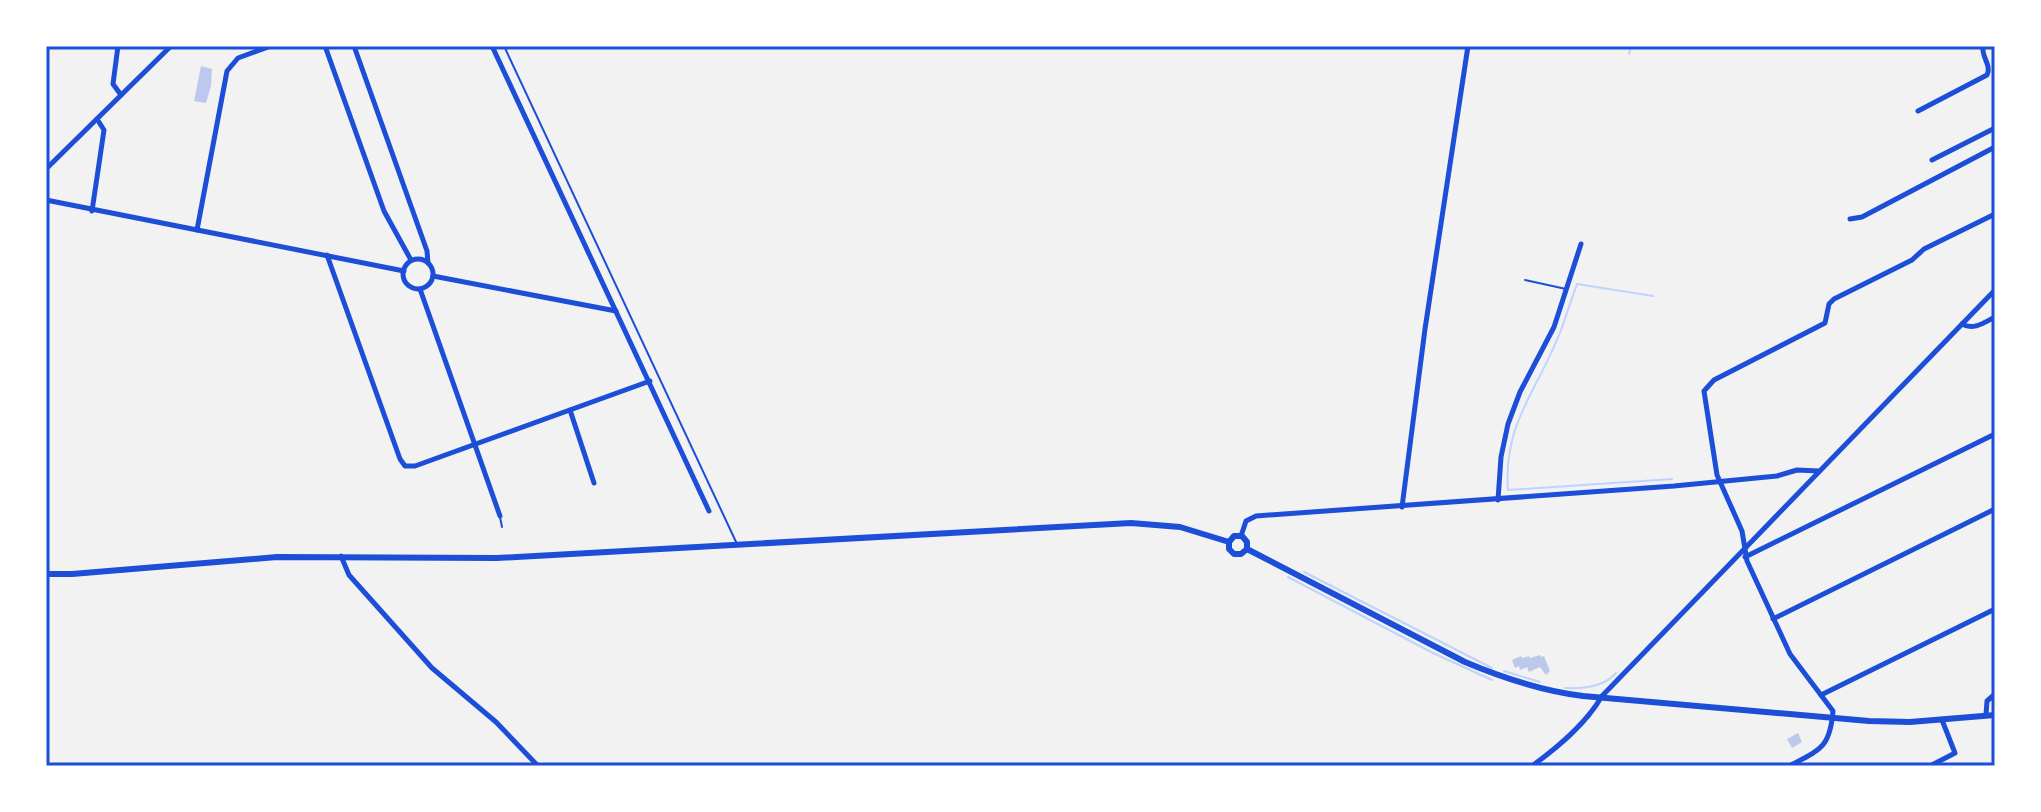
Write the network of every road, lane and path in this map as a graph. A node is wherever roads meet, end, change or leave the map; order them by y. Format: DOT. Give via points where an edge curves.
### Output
graph roads {
  1 [pos="118,46"];
  2 [pos="171,46"];
  3 [pos="271,46"];
  4 [pos="325,46"];
  5 [pos="354,46"];
  6 [pos="492,46"];
  7 [pos="504,46"];
  8 [pos="1468,46"];
  9 [pos="1983,46"];
  10 [pos="121,95"];
  11 [pos="1918,111"];
  12 [pos="97,119"];
  13 [pos="1995,128"];
  14 [pos="1995,147"];
  15 [pos="1932,160"];
  16 [pos="46,169"];
  17 [pos="46,200"];
  18 [pos="92,211"];
  19 [pos="1995,214"];
  20 [pos="1850,219"];
  21 [pos="197,230"];
  22 [pos="1581,244"];
  23 [pos="327,255"];
  24 [pos="411,260"];
  25 [pos="428,263"];
  26 [pos="404,271"];
  27 [pos="433,276"];
  28 [pos="1525,280"];
  29 [pos="420,289"];
  30 [pos="1567,289"];
  31 [pos="1995,290"];
  32 [pos="617,311"];
  33 [pos="1995,317"];
  34 [pos="1962,324"];
  35 [pos="650,381"];
  36 [pos="570,410"];
  37 [pos="1995,434"];
  38 [pos="476,444"];
  39 [pos="1820,471"];
  40 [pos="1721,482"];
  41 [pos="594,483"];
  42 [pos="1498,500"];
  43 [pos="1402,507"];
  44 [pos="1995,509"];
  45 [pos="709,511"];
  46 [pos="500,516"];
  47 [pos="502,527"];
  48 [pos="1241,536"];
  49 [pos="1229,542"];
  50 [pos="737,545"];
  51 [pos="1247,549"];
  52 [pos="1745,549"];
  53 [pos="341,556"];
  54 [pos="1745,557"];
  55 [pos="46,574"];
  56 [pos="1995,609"];
  57 [pos="1773,619"];
  58 [pos="1995,694"];
  59 [pos="1821,695"];
  60 [pos="1602,696"];
  61 [pos="1986,715"];
  62 [pos="1995,715"];
  63 [pos="1832,718"];
  64 [pos="1942,720"];
  65 [pos="538,766"];
  66 [pos="1532,766"];
  67 [pos="1789,766"];
  68 [pos="1930,766"];
  1 -- 10 [label="street" via="113,84"];
  2 -- 10 [label="street"];
  3 -- 21 [label="street" via="238,58 227,71"];
  4 -- 24 [label="street" via="384,211"];
  5 -- 25 [label="street"];
  6 -- 32 [label="street"];
  7 -- 50 [label="lane"];
  8 -- 43 [label="street"];
  9 -- 11 [label="street" via="1986,76"];
  10 -- 12 [label="street"];
  12 -- 16 [label="street"];
  12 -- 18 [label="street" via="104,130"];
  13 -- 15 [label="street"];
  14 -- 20 [label="street"];
  17 -- 18 [label="street"];
  18 -- 21 [label="street"];
  19 -- 40 [label="street" via="1834,299 1822,325 1707,385 1704,397"];
  21 -- 23 [label="street"];
  22 -- 30 [label="street"];
  23 -- 26 [label="street"];
  23 -- 38 [label="street" via="402,463 412,466"];
  24 -- 25 [label="street"];
  24 -- 26 [label="street"];
  25 -- 27 [label="street"];
  26 -- 29 [label="street" via="407,284"];
  27 -- 29 [label="street"];
  27 -- 32 [label="street"];
  28 -- 30 [label="lane"];
  29 -- 38 [label="street"];
  30 -- 42 [label="street" via="1550,338 1508,424"];
  31 -- 34 [label="street"];
  32 -- 35 [label="street"];
  33 -- 34 [label="street" via="1973,327"];
  34 -- 39 [label="street"];
  35 -- 36 [label="street"];
  35 -- 45 [label="street"];
  36 -- 38 [label="street"];
  36 -- 41 [label="street"];
  37 -- 54 [label="street"];
  38 -- 46 [label="street"];
  39 -- 40 [label="street"];
  39 -- 52 [label="street"];
  40 -- 42 [label="street"];
  40 -- 52 [label="street"];
  42 -- 43 [label="street"];
  43 -- 48 [label="street" via="1254,516"];
  44 -- 57 [label="street"];
  46 -- 47 [label="lane"];
  48 -- 49 [label="street"];
  48 -- 51 [label="street"];
  49 -- 50 [label="street" via="1180,527 1131,523"];
  49 -- 51 [label="street" via="1234,554"];
  50 -- 53 [label="street" via="497,558"];
  51 -- 60 [label="street" via="1491,673 1546,690"];
  52 -- 54 [label="street"];
  52 -- 60 [label="street"];
  53 -- 55 [label="street"];
  53 -- 65 [label="street" via="349,575 423,659"];
  54 -- 57 [label="street"];
  56 -- 59 [label="street"];
  57 -- 59 [label="street" via="1794,661"];
  58 -- 61 [label="street" via="1987,701"];
  59 -- 63 [label="street"];
  60 -- 63 [label="street"];
  60 -- 66 [label="street" via="1564,740"];
  61 -- 62 [label="street"];
  61 -- 64 [label="street"];
  63 -- 64 [label="street"];
  63 -- 67 [label="street" via="1825,745"];
  64 -- 68 [label="street" via="1955,753"];
}
